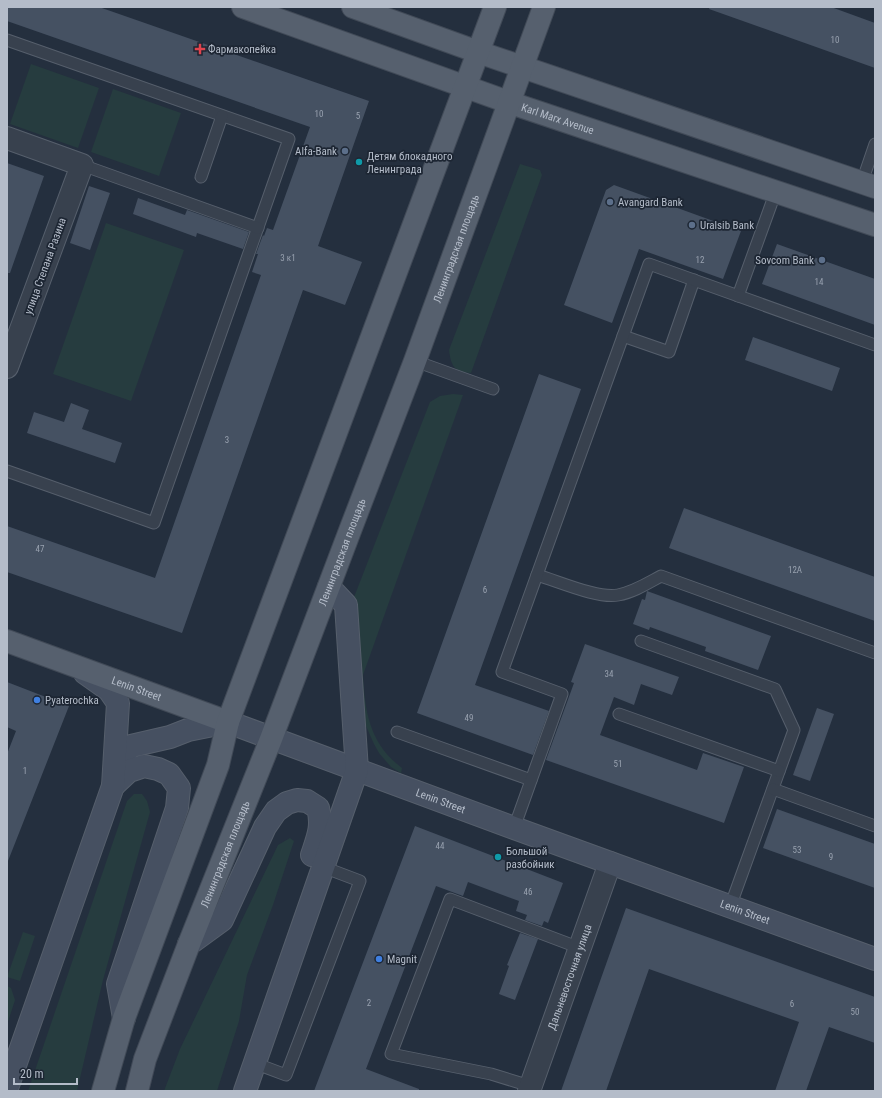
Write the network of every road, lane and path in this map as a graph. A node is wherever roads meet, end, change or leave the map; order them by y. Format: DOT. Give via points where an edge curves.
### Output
graph roads {
  1 [pos="243,7"];
  2 [pos="354,7"];
  3 [pos="495,7"];
  4 [pos="544,7"];
  5 [pos="7,40"];
  6 [pos="478,52"];
  7 [pos="522,67"];
  8 [pos="466,87"];
  9 [pos="508,102"];
  10 [pos="222,116"];
  11 [pos="7,138"];
  12 [pos="875,144"];
  13 [pos="82,165"];
  14 [pos="201,177"];
  15 [pos="869,184"];
  16 [pos="776,191"];
  17 [pos="875,225"];
  18 [pos="258,228"];
  19 [pos="694,280"];
  20 [pos="738,296"];
  21 [pos="623,336"];
  22 [pos="875,345"];
  23 [pos="415,361"];
  24 [pos="7,368"];
  25 [pos="493,389"];
  26 [pos="7,471"];
  27 [pos="537,575"];
  28 [pos="329,587"];
  29 [pos="7,641"];
  30 [pos="641,641"];
  31 [pos="875,653"];
  32 [pos="77,667"];
  33 [pos="619,714"];
  34 [pos="228,722"];
  35 [pos="397,732"];
  36 [pos="271,739"];
  37 [pos="115,764"];
  38 [pos="357,770"];
  39 [pos="779,771"];
  40 [pos="531,780"];
  41 [pos="112,786"];
  42 [pos="772,789"];
  43 [pos="875,826"];
  44 [pos="514,828"];
  45 [pos="610,863"];
  46 [pos="323,867"];
  47 [pos="730,907"];
  48 [pos="189,944"];
  49 [pos="580,948"];
  50 [pos="875,959"];
  51 [pos="271,1016"];
  52 [pos="124,1018"];
  53 [pos="254,1063"];
  54 [pos="7,1088"];
  55 [pos="530,1089"];
  56 [pos="103,1091"];
  57 [pos="137,1091"];
  58 [pos="245,1091"];
  1 -- 8 [label="main road, Karl Marx Avenue"];
  2 -- 6 [label="main road"];
  3 -- 6 [label="main road"];
  4 -- 7 [label="main road, Ленинградская площадь"];
  5 -- 10 [label="lane"];
  6 -- 7 [label="main road"];
  6 -- 8 [label="main road"];
  7 -- 9 [label="main road, Ленинградская площадь"];
  7 -- 15 [label="main road"];
  8 -- 9 [label="main road, Karl Marx Avenue"];
  8 -- 34 [label="main road"];
  9 -- 16 [label="main road, Karl Marx Avenue"];
  9 -- 23 [label="main road, Ленинградская площадь"];
  10 -- 14 [label="lane"];
  10 -- 18 [label="lane" via="289,139"];
  11 -- 13 [label="street"];
  12 -- 15 [label="lane"];
  13 -- 18 [label="lane"];
  13 -- 24 [label="street, улица Степана Разина"];
  16 -- 17 [label="main road, Karl Marx Avenue"];
  16 -- 20 [label="lane"];
  18 -- 26 [label="lane" via="154,523"];
  19 -- 20 [label="lane"];
  19 -- 21 [label="lane" via="649,264"];
  19 -- 21 [label="lane" via="668,352"];
  20 -- 22 [label="lane"];
  21 -- 27 [label="lane"];
  23 -- 25 [label="lane"];
  23 -- 28 [label="main road, Ленинградская площадь"];
  27 -- 31 [label="lane" via="597,594 617,595 662,576"];
  27 -- 40 [label="lane" via="502,672 562,694"];
  28 -- 36 [label="main road, Ленинградская площадь"];
  28 -- 38 [label="main road" via="346,605"];
  29 -- 32 [label="main road, Lenin Street"];
  30 -- 39 [label="lane" via="775,689 794,730"];
  32 -- 34 [label="main road, Lenin Street"];
  32 -- 37 [label="main road" via="108,690 118,703"];
  33 -- 39 [label="lane"];
  34 -- 36 [label="main road, Lenin Street"];
  34 -- 37 [label="main road" via="131,746"];
  34 -- 52 [label="main road" via="218,766"];
  35 -- 40 [label="lane"];
  36 -- 38 [label="main road, Lenin Street"];
  36 -- 48 [label="main road, Ленинградская площадь"];
  37 -- 41 [label="main road"];
  38 -- 44 [label="main road, Lenin Street"];
  38 -- 46 [label="main road"];
  39 -- 42 [label="lane"];
  40 -- 44 [label="lane"];
  41 -- 52 [label="main road" via="129,771 144,766 158,768 169,774 179,788 177,808 118,984"];
  41 -- 54 [label="main road"];
  42 -- 43 [label="lane"];
  42 -- 47 [label="lane"];
  44 -- 45 [label="main road, Lenin Street"];
  45 -- 47 [label="main road, Lenin Street"];
  45 -- 49 [label="street, Дальневосточная улица"];
  46 -- 51 [label="main road"];
  46 -- 53 [label="lane" via="360,881 286,1075"];
  47 -- 50 [label="main road, Lenin Street"];
  48 -- 51 [label="main road" via="222,920 265,827 276,811 297,800 307,801 318,808 320,830 267,985"];
  48 -- 57 [label="main road, Ленинградская площадь" via="145,1059"];
  49 -- 55 [label="street, Дальневосточная улица"];
  49 -- 55 [label="lane" via="450,898 391,1054 491,1074"];
  51 -- 53 [label="main road"];
  52 -- 56 [label="main road"];
  53 -- 58 [label="main road"];
}
